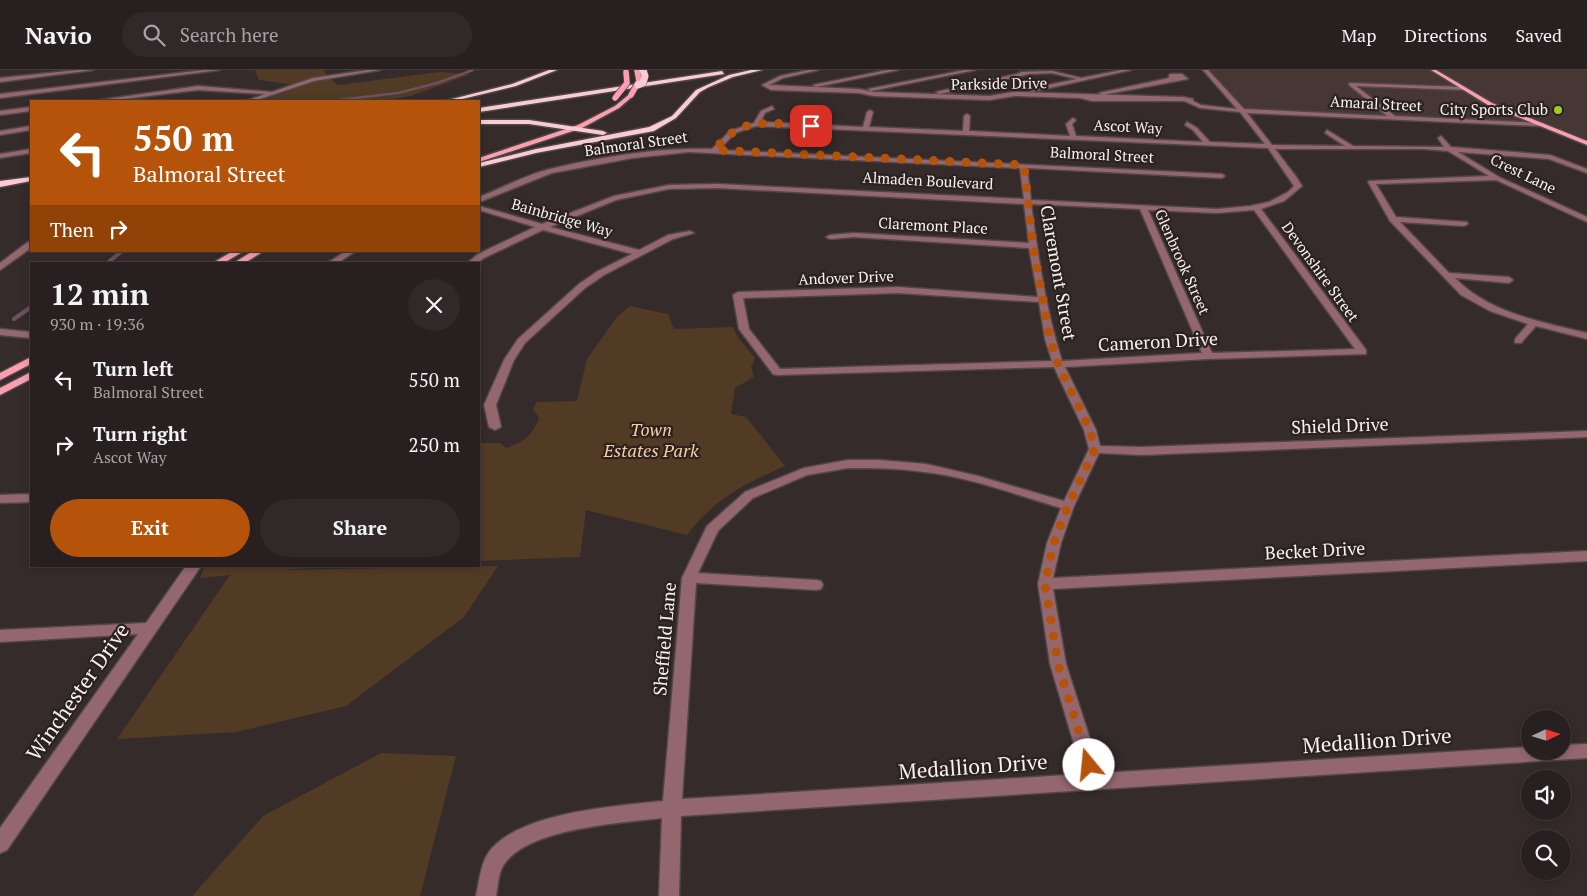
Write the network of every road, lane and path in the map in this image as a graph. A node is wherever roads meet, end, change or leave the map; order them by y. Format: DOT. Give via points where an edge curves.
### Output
graph roads {
  1 [pos="91,70"];
  2 [pos="217,70"];
  3 [pos="378,70"];
  4 [pos="554,70"];
  5 [pos="625,70"];
  6 [pos="637,70"];
  7 [pos="643,70"];
  8 [pos="699,70"];
  9 [pos="742,70"];
  10 [pos="758,70"];
  11 [pos="816,70"];
  12 [pos="896,70"];
  13 [pos="973,70"];
  14 [pos="1017,70"];
  15 [pos="1129,70"];
  16 [pos="1206,70"];
  17 [pos="1433,70"];
  18 [pos="1053,71"];
  19 [pos="1029,73"];
  20 [pos="652,74"];
  21 [pos="1175,76"];
  22 [pos="623,78"];
  23 [pos="1085,79"];
  24 [pos="0,80"];
  25 [pos="638,85"];
  26 [pos="1464,89"];
  27 [pos="811,90"];
  28 [pos="859,91"];
  29 [pos="271,94"];
  30 [pos="1019,94"];
  31 [pos="0,96"];
  32 [pos="917,96"];
  33 [pos="1098,97"];
  34 [pos="1183,99"];
  35 [pos="104,100"];
  36 [pos="252,100"];
  37 [pos="451,100"];
  38 [pos="608,103"];
  39 [pos="480,104"];
  40 [pos="601,108"];
  41 [pos="772,108"];
  42 [pos="30,109"];
  43 [pos="480,110"];
  44 [pos="1242,111"];
  45 [pos="870,112"];
  46 [pos="0,113"];
  47 [pos="967,116"];
  48 [pos="1394,118"];
  49 [pos="1073,120"];
  50 [pos="480,122"];
  51 [pos="756,124"];
  52 [pos="1187,124"];
  53 [pos="1540,124"];
  54 [pos="559,127"];
  55 [pos="30,128"];
  56 [pos="866,128"];
  57 [pos="570,129"];
  58 [pos="651,129"];
  59 [pos="966,132"];
  60 [pos="1327,132"];
  61 [pos="0,133"];
  62 [pos="1073,137"];
  63 [pos="1442,138"];
  64 [pos="1208,143"];
  65 [pos="1587,143"];
  66 [pos="1270,146"];
  67 [pos="1350,146"];
  68 [pos="1448,148"];
  69 [pos="715,150"];
  70 [pos="30,151"];
  71 [pos="480,153"];
  72 [pos="0,156"];
  73 [pos="480,160"];
  74 [pos="480,165"];
  75 [pos="1024,165"];
  76 [pos="1587,171"];
  77 [pos="30,172"];
  78 [pos="0,176"];
  79 [pos="1222,176"];
  80 [pos="1497,178"];
  81 [pos="30,179"];
  82 [pos="0,184"];
  83 [pos="480,199"];
  84 [pos="1028,201"];
  85 [pos="1143,207"];
  86 [pos="480,208"];
  87 [pos="1256,208"];
  88 [pos="1393,219"];
  89 [pos="1587,220"];
  90 [pos="1464,224"];
  91 [pos="542,227"];
  92 [pos="690,232"];
  93 [pos="830,237"];
  94 [pos="30,245"];
  95 [pos="1033,246"];
  96 [pos="238,252"];
  97 [pos="251,252"];
  98 [pos="258,252"];
  99 [pos="350,252"];
  100 [pos="639,253"];
  101 [pos="219,262"];
  102 [pos="235,262"];
  103 [pos="240,262"];
  104 [pos="333,262"];
  105 [pos="473,262"];
  106 [pos="0,267"];
  107 [pos="1445,275"];
  108 [pos="1509,280"];
  109 [pos="1043,300"];
  110 [pos="1534,323"];
  111 [pos="0,332"];
  112 [pos="30,335"];
  113 [pos="1587,336"];
  114 [pos="1518,342"];
  115 [pos="1362,352"];
  116 [pos="1208,356"];
  117 [pos="30,361"];
  118 [pos="1058,364"];
  119 [pos="776,372"];
  120 [pos="30,376"];
  121 [pos="0,377"];
  122 [pos="0,392"];
  123 [pos="495,427"];
  124 [pos="1587,434"];
  125 [pos="1095,449"];
  126 [pos="30,498"];
  127 [pos="0,499"];
  128 [pos="1068,506"];
  129 [pos="1587,556"];
  130 [pos="193,567"];
  131 [pos="689,578"];
  132 [pos="1045,584"];
  133 [pos="816,585"];
  134 [pos="150,628"];
  135 [pos="0,636"];
  136 [pos="1587,751"];
  137 [pos="1094,781"];
  138 [pos="672,808"];
  139 [pos="0,844"];
  140 [pos="486,896"];
  141 [pos="668,896"];
  1 -- 24 [label="street"];
  2 -- 31 [label="street"];
  3 -- 29 [label="street" via="313,80"];
  4 -- 37 [label="highway" via="514,85"];
  5 -- 38 [label="main road, bridge" via="627,83"];
  6 -- 25 [label="main road, bridge" via="640,77"];
  7 -- 25 [label="highway, bridge" via="644,83"];
  8 -- 39 [label="highway"];
  9 -- 43 [label="highway"];
  10 -- 58 [label="highway" via="706,86 674,117"];
  11 -- 27 [label="street, Parkside Drive" via="782,76 765,85"];
  12 -- 27 [label="street" via="817,84"];
  13 -- 28 [label="street"];
  14 -- 19 [label="street"];
  15 -- 23 [label="street"];
  16 -- 44 [label="street, Almaden Boulevard"];
  17 -- 26 [label="main road"];
  18 -- 19 [label="street"];
  18 -- 23 [label="street"];
  19 -- 32 [label="street"];
  20 -- 22 [label="highway"];
  21 -- 33 [label="street"];
  21 -- 34 [label="street" via="1188,96"];
  23 -- 30 [label="street"];
  25 -- 57 [label="main road, bridge" via="613,109"];
  26 -- 48 [label="street" via="1351,84"];
  26 -- 53 [label="main road" via="1498,108"];
  27 -- 28 [label="street, Parkside Drive"];
  28 -- 32 [label="street, Parkside Drive"];
  29 -- 35 [label="street" via="198,88"];
  29 -- 36 [label="street"];
  30 -- 32 [label="street, Parkside Drive" via="989,98"];
  30 -- 33 [label="street, Parkside Drive"];
  33 -- 34 [label="street, Parkside Drive" via="1159,101"];
  34 -- 44 [label="street, Amaral Street" via="1204,107"];
  40 -- 54 [label="main road"];
  41 -- 51 [label="street" via="763,112"];
  42 -- 46 [label="street"];
  44 -- 48 [label="street, Amaral Street"];
  44 -- 66 [label="street, Almaden Boulevard"];
  45 -- 56 [label="street"];
  47 -- 59 [label="street"];
  48 -- 53 [label="street, Amaral Street"];
  49 -- 62 [label="street" via="1069,124"];
  50 -- 54 [label="highway" via="529,122"];
  51 -- 56 [label="street, Ascot Way"];
  51 -- 69 [label="street, Ascot Way" via="732,131"];
  52 -- 64 [label="street"];
  53 -- 65 [label="main road"];
  54 -- 57 [label="highway"];
  54 -- 71 [label="main road"];
  55 -- 61 [label="street"];
  56 -- 59 [label="street, Ascot Way"];
  57 -- 58 [label="highway" via="606,133"];
  57 -- 73 [label="main road"];
  58 -- 74 [label="highway"];
  59 -- 62 [label="street, Ascot Way"];
  60 -- 67 [label="street"];
  62 -- 64 [label="street, Ascot Way"];
  63 -- 68 [label="street"];
  64 -- 66 [label="street, Ascot Way"];
  66 -- 67 [label="street, Ascot Way"];
  66 -- 87 [label="street, Almaden Boulevard" via="1298,186 1291,195 1278,202"];
  67 -- 68 [label="street, Ascot Way"];
  68 -- 76 [label="street, Ascot Way" via="1550,157"];
  68 -- 80 [label="street, Crest Lane"];
  69 -- 75 [label="street, Balmoral Street"];
  69 -- 83 [label="street, Balmoral Street" via="661,152 550,171"];
  70 -- 72 [label="street"];
  75 -- 79 [label="street, Balmoral Street"];
  75 -- 84 [label="street, Claremont Street"];
  77 -- 78 [label="highway"];
  80 -- 88 [label="street" via="1371,182"];
  80 -- 89 [label="street, Crest Lane"];
  81 -- 82 [label="highway"];
  84 -- 85 [label="street, Almaden Boulevard"];
  84 -- 91 [label="street, Almaden Boulevard" via="717,186 669,187 614,198"];
  84 -- 95 [label="street, Claremont Street"];
  85 -- 87 [label="street, Almaden Boulevard" via="1217,211"];
  85 -- 116 [label="street, Glenbrook Street"];
  86 -- 91 [label="street, Bainbridge Way"];
  87 -- 115 [label="street, Devonshire Street"];
  88 -- 90 [label="street"];
  88 -- 107 [label="street"];
  91 -- 100 [label="street, Bainbridge Way"];
  91 -- 105 [label="street, Almaden Boulevard"];
  92 -- 100 [label="street" via="671,237"];
  93 -- 95 [label="street, Claremont Place" via="854,235"];
  94 -- 106 [label="street"];
  95 -- 109 [label="street, Claremont Street"];
  96 -- 101 [label="main road"];
  97 -- 102 [label="main road"];
  98 -- 103 [label="main road"];
  99 -- 104 [label="street"];
  100 -- 123 [label="street" via="582,286 521,341 508,360 490,405"];
  107 -- 108 [label="street"];
  107 -- 110 [label="street" via="1464,293 1492,309"];
  109 -- 118 [label="street, Claremont Street"];
  109 -- 119 [label="street, Andover Drive" via="898,290 738,295 744,329"];
  110 -- 113 [label="street"];
  110 -- 114 [label="street"];
  111 -- 112 [label="street"];
  115 -- 116 [label="street, Cameron Drive"];
  116 -- 118 [label="street, Cameron Drive"];
  117 -- 121 [label="main road"];
  118 -- 119 [label="street, Cameron Drive"];
  118 -- 125 [label="street, Claremont Street" via="1090,430"];
  120 -- 122 [label="main road"];
  124 -- 125 [label="street, Shield Drive" via="1142,451"];
  125 -- 128 [label="street"];
  126 -- 127 [label="street"];
  128 -- 131 [label="street, Sheffield Lane" via="926,468 856,464 804,472 743,500 712,529"];
  128 -- 132 [label="street" via="1054,542"];
  129 -- 132 [label="street, Becket Drive"];
  130 -- 134 [label="street, Winchester Drive"];
  131 -- 133 [label="street"];
  131 -- 138 [label="street, Sheffield Lane"];
  132 -- 137 [label="street" via="1058,664"];
  134 -- 135 [label="street"];
  134 -- 139 [label="street, Winchester Drive"];
  136 -- 137 [label="street, Medallion Drive"];
  137 -- 138 [label="street, Medallion Drive"];
  138 -- 140 [label="street, Medallion Drive" via="556,825 512,841 494,861"];
  138 -- 141 [label="street, Sheffield Lane"];
}
